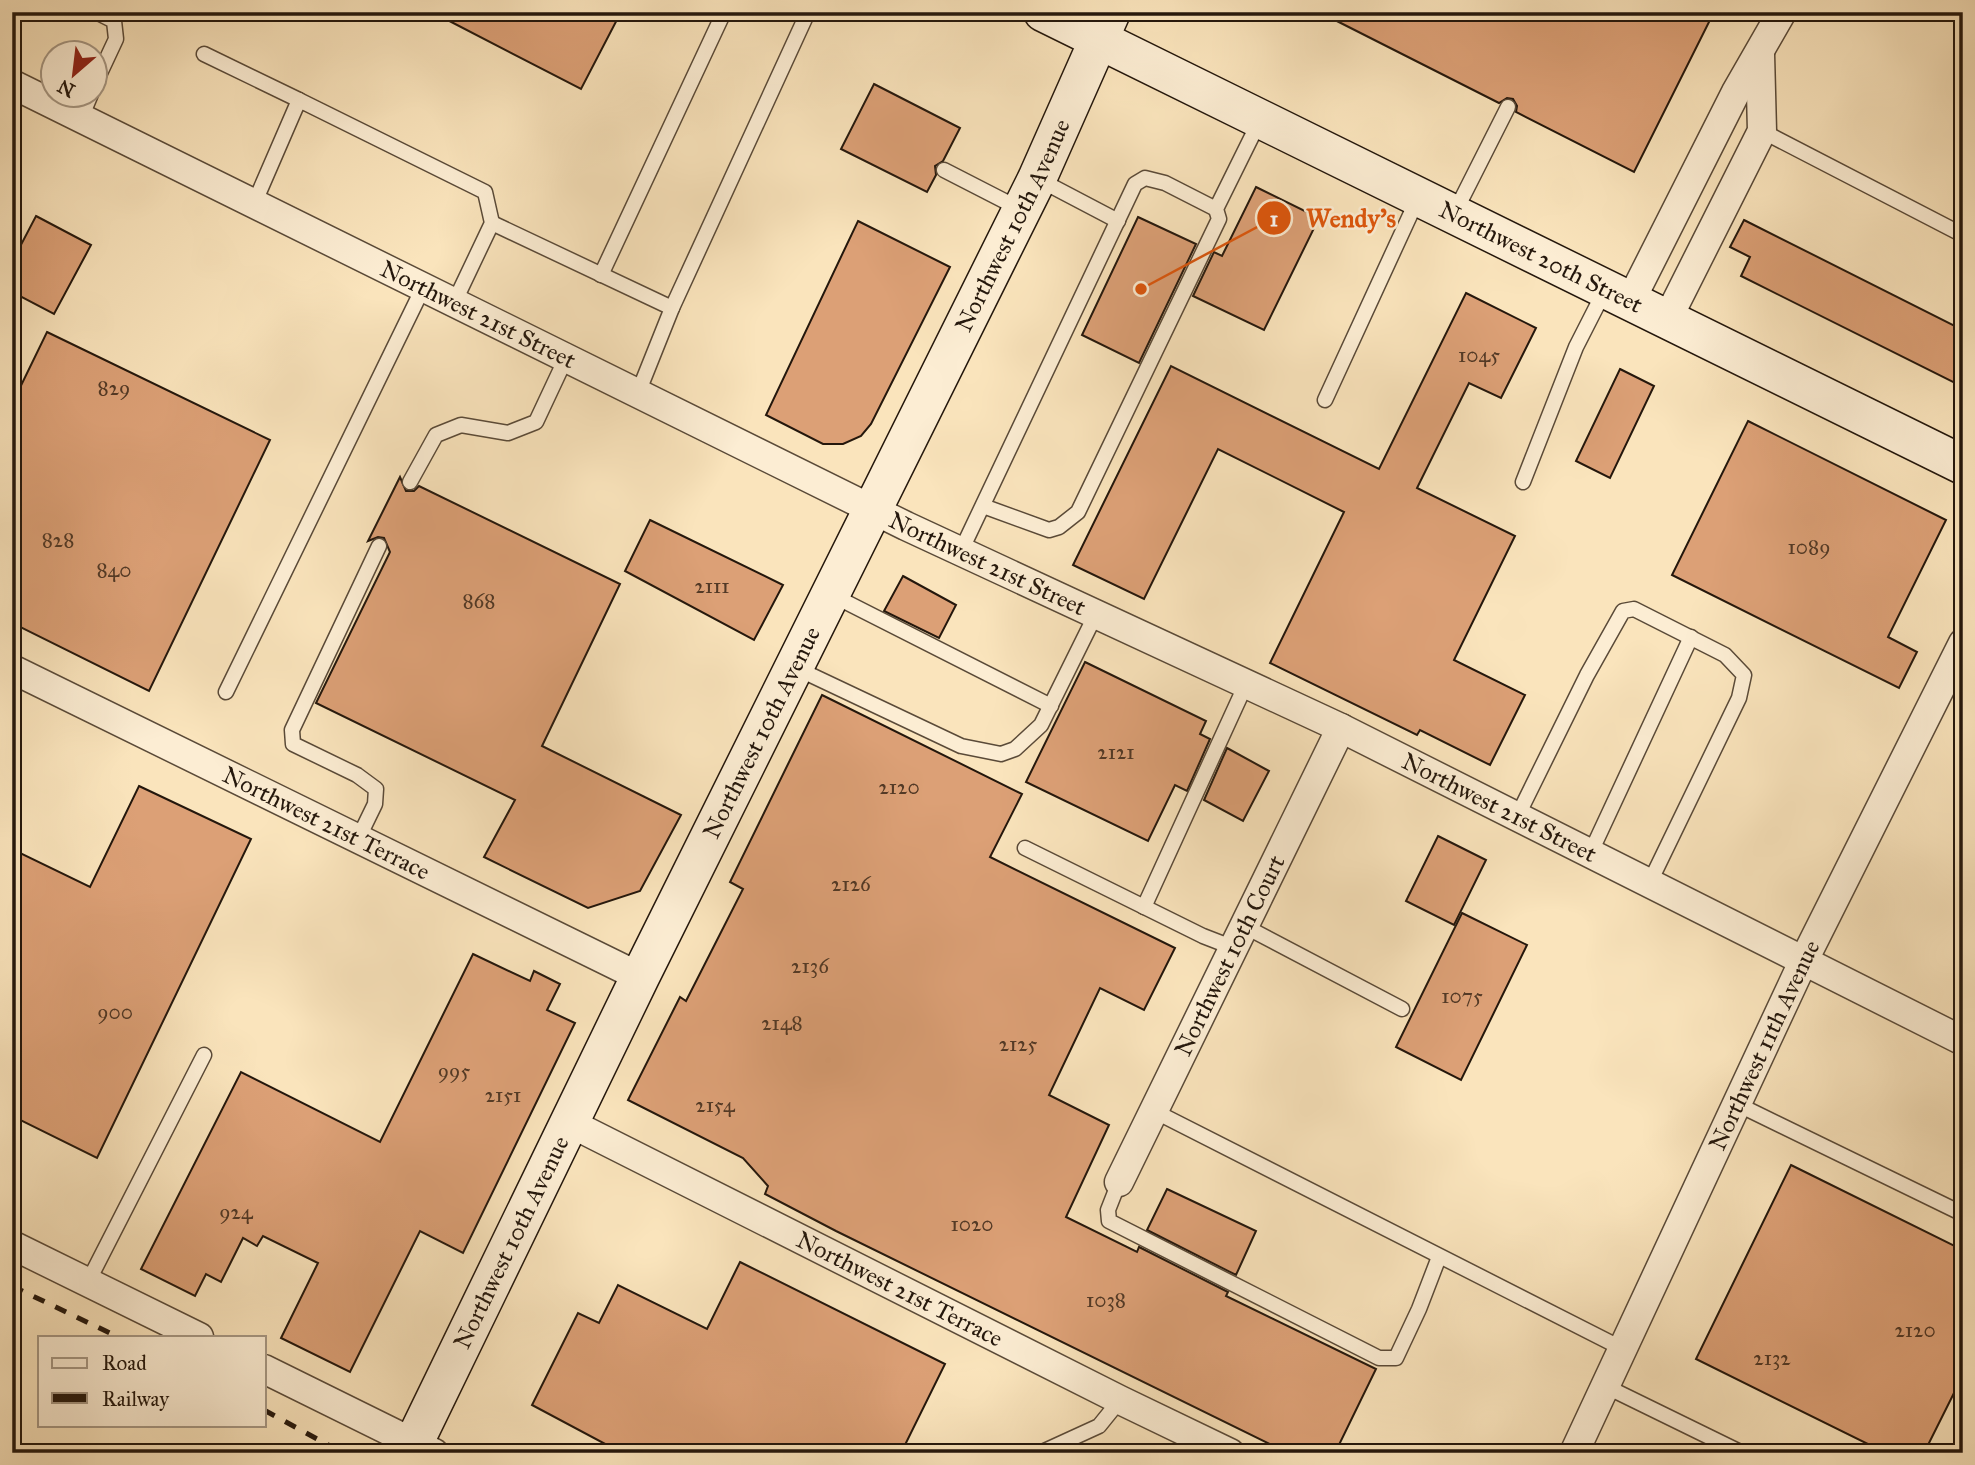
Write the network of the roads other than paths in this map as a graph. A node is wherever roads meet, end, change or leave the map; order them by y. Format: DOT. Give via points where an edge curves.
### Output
graph roads {
  1 [pos="96,12"];
  2 [pos="724,12"];
  3 [pos="808,12"];
  4 [pos="1043,12"];
  5 [pos="1782,12"];
  6 [pos="1105,26"];
  7 [pos="204,54"];
  8 [pos="1760,54"];
  9 [pos="108,55"];
  10 [pos="12,84"];
  11 [pos="38,92"];
  12 [pos="299,100"];
  13 [pos="1508,107"];
  14 [pos="89,108"];
  15 [pos="1261,119"];
  16 [pos="1762,131"];
  17 [pos="944,170"];
  18 [pos="1029,194"];
  19 [pos="1418,196"];
  20 [pos="254,204"];
  21 [pos="1216,209"];
  22 [pos="1454,214"];
  23 [pos="1118,221"];
  24 [pos="492,223"];
  25 [pos="1963,235"];
  26 [pos="601,275"];
  27 [pos="423,288"];
  28 [pos="1618,294"];
  29 [pos="454,303"];
  30 [pos="672,308"];
  31 [pos="1668,318"];
  32 [pos="566,358"];
  33 [pos="638,393"];
  34 [pos="1325,400"];
  35 [pos="1963,465"];
  36 [pos="410,482"];
  37 [pos="1523,482"];
  38 [pos="983,506"];
  39 [pos="874,510"];
  40 [pos="379,547"];
  41 [pos="961,551"];
  42 [pos="830,594"];
  43 [pos="1096,614"];
  44 [pos="1690,637"];
  45 [pos="1963,643"];
  46 [pos="794,667"];
  47 [pos="12,669"];
  48 [pos="1246,684"];
  49 [pos="226,692"];
  50 [pos="1051,706"];
  51 [pos="1341,728"];
  52 [pos="1517,817"];
  53 [pos="358,839"];
  54 [pos="1025,848"];
  55 [pos="1590,854"];
  56 [pos="1649,884"];
  57 [pos="1144,906"];
  58 [pos="1239,937"];
  59 [pos="1803,962"];
  60 [pos="640,977"];
  61 [pos="1402,1009"];
  62 [pos="1963,1041"];
  63 [pos="204,1055"];
  64 [pos="1737,1104"];
  65 [pos="1154,1111"];
  66 [pos="570,1123"];
  67 [pos="1119,1182"];
  68 [pos="1963,1214"];
  69 [pos="12,1245"];
  70 [pos="1439,1257"];
  71 [pos="88,1282"];
  72 [pos="197,1336"];
  73 [pos="1623,1349"];
  74 [pos="266,1370"];
  75 [pos="1605,1386"];
  76 [pos="1120,1400"];
  77 [pos="419,1449"];
  78 [pos="1040,1453"];
  79 [pos="1230,1453"];
  80 [pos="1574,1453"];
  81 [pos="1742,1453"];
  1 -- 9 [label="lane" via="114,21 116,38"];
  2 -- 26 [label="lane"];
  3 -- 30 [label="lane"];
  4 -- 6 [label="street, Northwest 20th Street"];
  5 -- 8 [label="street"];
  6 -- 15 [label="street, Northwest 20th Street"];
  6 -- 18 [label="street, Northwest 10th Avenue"];
  7 -- 12 [label="lane"];
  8 -- 16 [label="street"];
  8 -- 28 [label="street"];
  10 -- 11 [label="street, Northwest 21st Street"];
  12 -- 20 [label="lane"];
  12 -- 24 [label="lane" via="485,192"];
  13 -- 22 [label="lane"];
  14 -- 20 [label="street, Northwest 21st Street"];
  15 -- 19 [label="street, Northwest 20th Street"];
  15 -- 21 [label="lane"];
  16 -- 25 [label="lane"];
  16 -- 31 [label="street"];
  17 -- 18 [label="lane"];
  18 -- 23 [label="lane"];
  18 -- 39 [label="street, Northwest 10th Avenue"];
  19 -- 22 [label="street, Northwest 20th Street"];
  19 -- 34 [label="lane"];
  20 -- 27 [label="street, Northwest 21st Street"];
  21 -- 23 [label="lane" via="1145,178 1135,184"];
  21 -- 38 [label="lane" via="1219,219 1078,512 1049,530"];
  22 -- 28 [label="street, Northwest 20th Street"];
  23 -- 38 [label="lane"];
  24 -- 26 [label="lane"];
  24 -- 29 [label="lane"];
  26 -- 30 [label="lane"];
  27 -- 29 [label="street, Northwest 21st Street"];
  27 -- 49 [label="lane"];
  28 -- 31 [label="street, Northwest 20th Street"];
  28 -- 37 [label="lane" via="1576,347"];
  29 -- 32 [label="street, Northwest 21st Street"];
  30 -- 33 [label="lane"];
  31 -- 35 [label="street, Northwest 20th Street"];
  32 -- 33 [label="street, Northwest 21st Street"];
  32 -- 36 [label="lane" via="536,422 508,433 461,425 436,435"];
  33 -- 39 [label="street, Northwest 21st Street"];
  38 -- 41 [label="lane"];
  39 -- 41 [label="street, Northwest 21st Street"];
  39 -- 42 [label="street, Northwest 10th Avenue"];
  40 -- 53 [label="lane" via="292,730 293,744 376,789 375,804"];
  41 -- 43 [label="street, Northwest 21st Street"];
  42 -- 46 [label="street, Northwest 10th Avenue"];
  42 -- 50 [label="lane"];
  43 -- 48 [label="street, Northwest 21st Street"];
  43 -- 50 [label="lane"];
  44 -- 52 [label="lane" via="1634,609 1623,611"];
  44 -- 55 [label="lane"];
  44 -- 56 [label="lane" via="1725,655 1744,675 1739,698"];
  45 -- 59 [label="street, Northwest 11th Avenue"];
  46 -- 50 [label="lane" via="961,746 1001,754 1016,749 1041,725"];
  46 -- 60 [label="street, Northwest 10th Avenue"];
  47 -- 53 [label="street, Northwest 21st Terrace"];
  48 -- 51 [label="street, Northwest 21st Street"];
  48 -- 57 [label="lane"];
  51 -- 52 [label="street, Northwest 21st Street"];
  51 -- 58 [label="street, Northwest 10th Court"];
  52 -- 55 [label="street, Northwest 21st Street"];
  53 -- 60 [label="street, Northwest 21st Terrace"];
  54 -- 57 [label="lane"];
  55 -- 56 [label="street, Northwest 21st Street"];
  56 -- 59 [label="street, Northwest 21st Street"];
  57 -- 58 [label="lane"];
  58 -- 61 [label="lane"];
  58 -- 65 [label="street, Northwest 10th Court"];
  59 -- 62 [label="street, Northwest 21st Street"];
  59 -- 64 [label="street, Northwest 11th Avenue"];
  60 -- 66 [label="street, Northwest 10th Avenue"];
  63 -- 71 [label="lane"];
  64 -- 68 [label="lane"];
  64 -- 73 [label="street, Northwest 11th Avenue"];
  65 -- 67 [label="street, Northwest 10th Court"];
  65 -- 70 [label="lane"];
  66 -- 76 [label="street, Northwest 21st Terrace"];
  66 -- 77 [label="street, Northwest 10th Avenue"];
  67 -- 70 [label="lane" via="1108,1210 1109,1222 1379,1358 1396,1358"];
  69 -- 71 [label="street"];
  70 -- 73 [label="lane"];
  71 -- 72 [label="street"];
  73 -- 75 [label="street, Northwest 11th Avenue"];
  74 -- 77 [label="street"];
  75 -- 80 [label="street, Northwest 11th Avenue"];
  75 -- 81 [label="lane"];
  76 -- 78 [label="lane" via="1099,1426"];
  76 -- 79 [label="street, Northwest 21st Terrace"];
}
